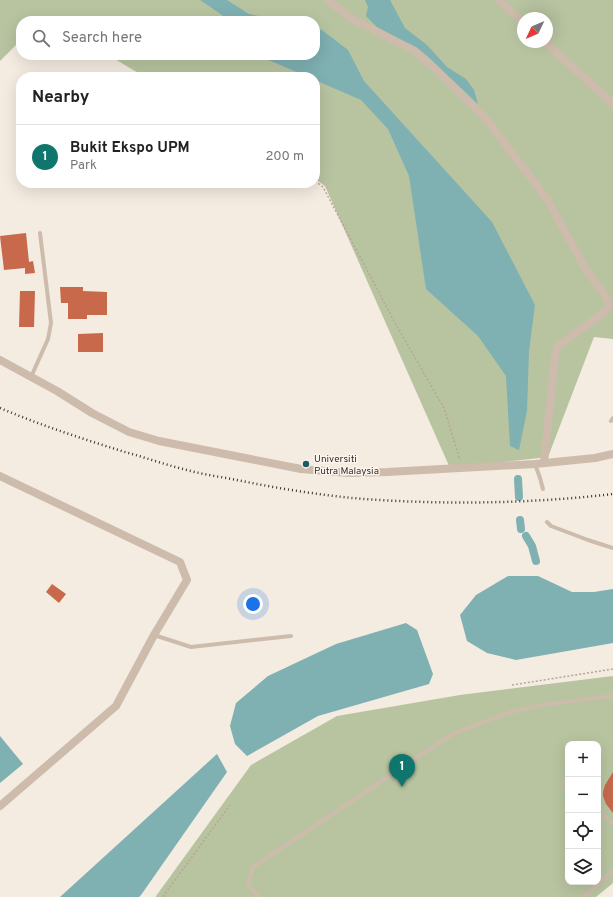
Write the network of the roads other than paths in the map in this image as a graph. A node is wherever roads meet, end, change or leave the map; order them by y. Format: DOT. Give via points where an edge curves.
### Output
graph roads {
  1 [pos="328,0"];
  2 [pos="498,0"];
  3 [pos="517,17"];
  4 [pos="552,48"];
  5 [pos="613,104"];
  6 [pos="40,233"];
  7 [pos="0,360"];
  8 [pos="31,377"];
  9 [pos="613,454"];
  10 [pos="544,462"];
  11 [pos="535,464"];
  12 [pos="0,476"];
  13 [pos="542,489"];
  14 [pos="547,522"];
  15 [pos="613,548"];
  16 [pos="154,635"];
  17 [pos="291,636"];
  18 [pos="613,696"];
  19 [pos="0,806"];
  20 [pos="600,813"];
  21 [pos="613,824"];
  22 [pos="613,871"];
  23 [pos="258,897"];
  24 [pos="583,897"];
  1 -- 10 [label="street" via="352,19 415,51 487,120 547,199 585,268 606,297 608,305 604,312 557,347"];
  2 -- 3 [label="street"];
  4 -- 5 [label="street"];
  6 -- 8 [label="lane" via="51,323 48,339"];
  7 -- 8 [label="street"];
  8 -- 11 [label="street" via="129,432 159,441 300,469 387,472"];
  9 -- 10 [label="street"];
  10 -- 11 [label="street"];
  11 -- 13 [label="lane"];
  12 -- 16 [label="street" via="180,562 187,580"];
  14 -- 15 [label="lane" via="558,529"];
  16 -- 17 [label="lane" via="191,647"];
  16 -- 19 [label="street" via="116,706"];
  18 -- 23 [label="lane" via="542,705 510,712 449,736 253,867 248,884"];
  20 -- 21 [label="lane"];
  22 -- 24 [label="lane"];
}
